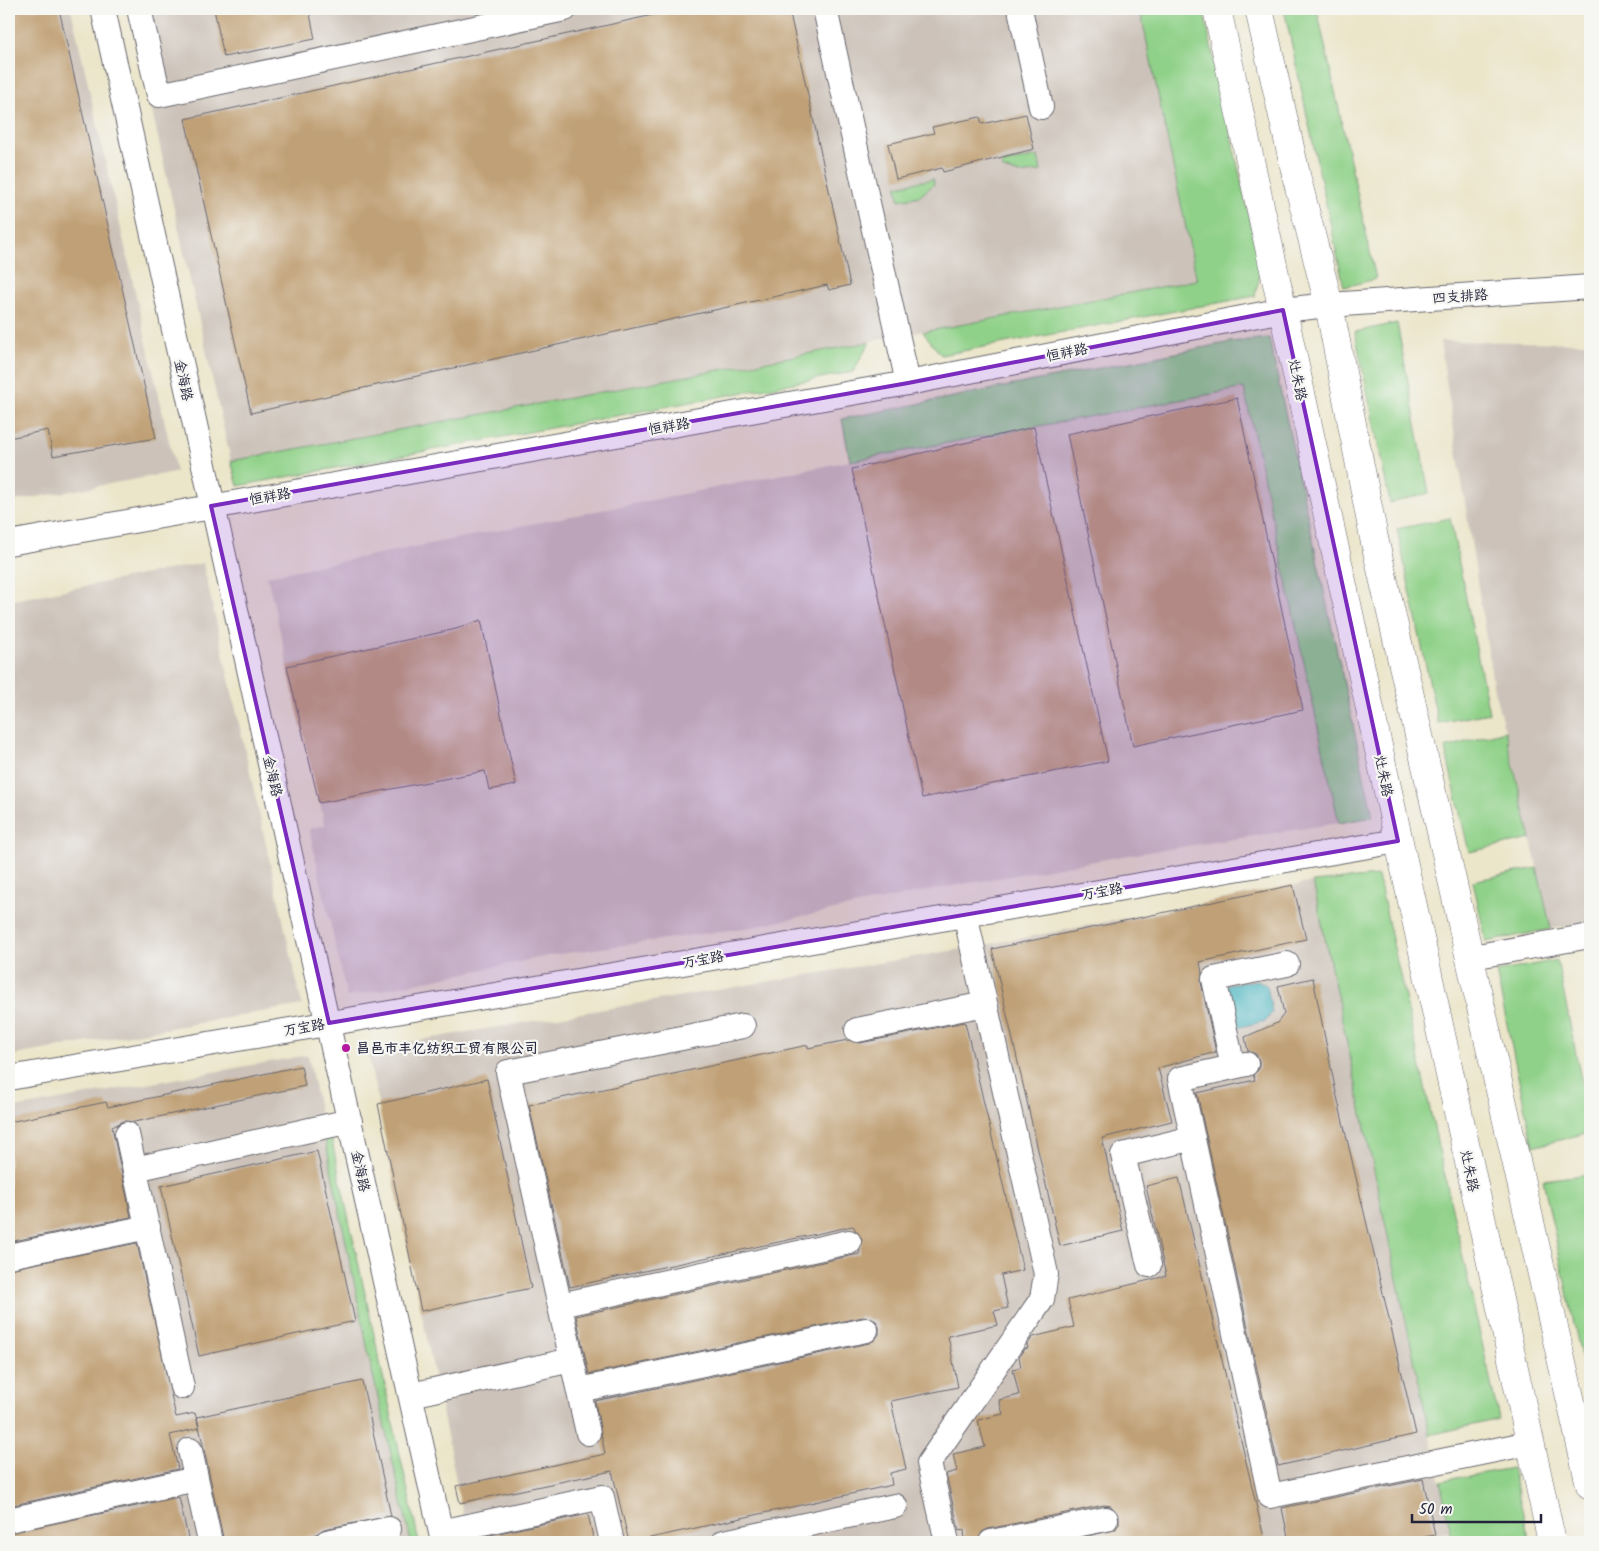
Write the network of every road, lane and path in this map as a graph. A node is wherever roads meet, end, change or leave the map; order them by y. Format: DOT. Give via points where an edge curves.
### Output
graph roads {
  1 [pos="103,9"];
  2 [pos="139,9"];
  3 [pos="565,9"];
  4 [pos="1020,9"];
  5 [pos="1217,9"];
  6 [pos="1258,9"];
  7 [pos="828,10"];
  8 [pos="1041,108"];
  9 [pos="1590,287"];
  10 [pos="1329,305"];
  11 [pos="1283,310"];
  12 [pos="908,383"];
  13 [pos="211,506"];
  14 [pos="9,543"];
  15 [pos="1398,841"];
  16 [pos="965,914"];
  17 [pos="1590,936"];
  18 [pos="1472,958"];
  19 [pos="1287,964"];
  20 [pos="985,1004"];
  21 [pos="329,1023"];
  22 [pos="743,1026"];
  23 [pos="857,1030"];
  24 [pos="9,1078"];
  25 [pos="350,1121"];
  26 [pos="128,1134"];
  27 [pos="1193,1138"];
  28 [pos="135,1169"];
  29 [pos="148,1227"];
  30 [pos="849,1242"];
  31 [pos="9,1256"];
  32 [pos="1149,1265"];
  33 [pos="560,1305"];
  34 [pos="866,1330"];
  35 [pos="572,1360"];
  36 [pos="182,1387"];
  37 [pos="579,1390"];
  38 [pos="411,1395"];
  39 [pos="1583,1419"];
  40 [pos="588,1433"];
  41 [pos="1530,1444"];
  42 [pos="190,1450"];
  43 [pos="196,1479"];
  44 [pos="1590,1485"];
  45 [pos="895,1506"];
  46 [pos="1106,1519"];
  47 [pos="9,1520"];
  48 [pos="389,1529"];
  49 [pos="442,1537"];
  50 [pos="210,1542"];
  51 [pos="327,1542"];
  52 [pos="612,1542"];
  53 [pos="724,1542"];
  54 [pos="947,1542"];
  55 [pos="991,1542"];
  56 [pos="1552,1542"];
  1 -- 13 [label="street, 金海路"];
  2 -- 3 [label="street" via="159,96"];
  4 -- 8 [label="street"];
  5 -- 11 [label="main road, 灶朱路"];
  6 -- 10 [label="main road"];
  7 -- 12 [label="street"];
  9 -- 10 [label="street, 四支排路"];
  10 -- 11 [label="street, 恒祥路"];
  10 -- 18 [label="main road" via="1374,538"];
  11 -- 12 [label="street, 恒祥路"];
  11 -- 15 [label="main road, 灶朱路"];
  12 -- 13 [label="street, 恒祥路"];
  13 -- 14 [label="street, 恒祥路"];
  13 -- 21 [label="street, 金海路"];
  15 -- 16 [label="street, 万宝路"];
  15 -- 41 [label="main road, 灶朱路"];
  16 -- 20 [label="street"];
  16 -- 21 [label="street, 万宝路"];
  17 -- 18 [label="street"];
  18 -- 39 [label="main road"];
  19 -- 27 [label="street" via="1214,979 1239,1066 1180,1079"];
  20 -- 23 [label="street"];
  20 -- 54 [label="street" via="1046,1274 1042,1299 929,1463"];
  21 -- 24 [label="street, 万宝路"];
  21 -- 25 [label="street, 金海路"];
  22 -- 33 [label="street" via="508,1072"];
  25 -- 28 [label="street"];
  25 -- 38 [label="street, 金海路"];
  26 -- 28 [label="street"];
  27 -- 32 [label="street" via="1123,1155"];
  27 -- 41 [label="street" via="1270,1496"];
  28 -- 29 [label="street"];
  29 -- 31 [label="street"];
  29 -- 36 [label="street"];
  30 -- 33 [label="street"];
  33 -- 35 [label="street"];
  34 -- 37 [label="street"];
  35 -- 37 [label="street"];
  35 -- 38 [label="street"];
  37 -- 40 [label="street"];
  38 -- 49 [label="street, 金海路"];
  39 -- 44 [label="main road"];
  41 -- 56 [label="main road, 灶朱路"];
  42 -- 43 [label="street"];
  43 -- 47 [label="street"];
  43 -- 50 [label="street"];
  45 -- 53 [label="street"];
  46 -- 55 [label="street"];
  48 -- 51 [label="street"];
  49 -- 52 [label="street" via="602,1497"];
}
